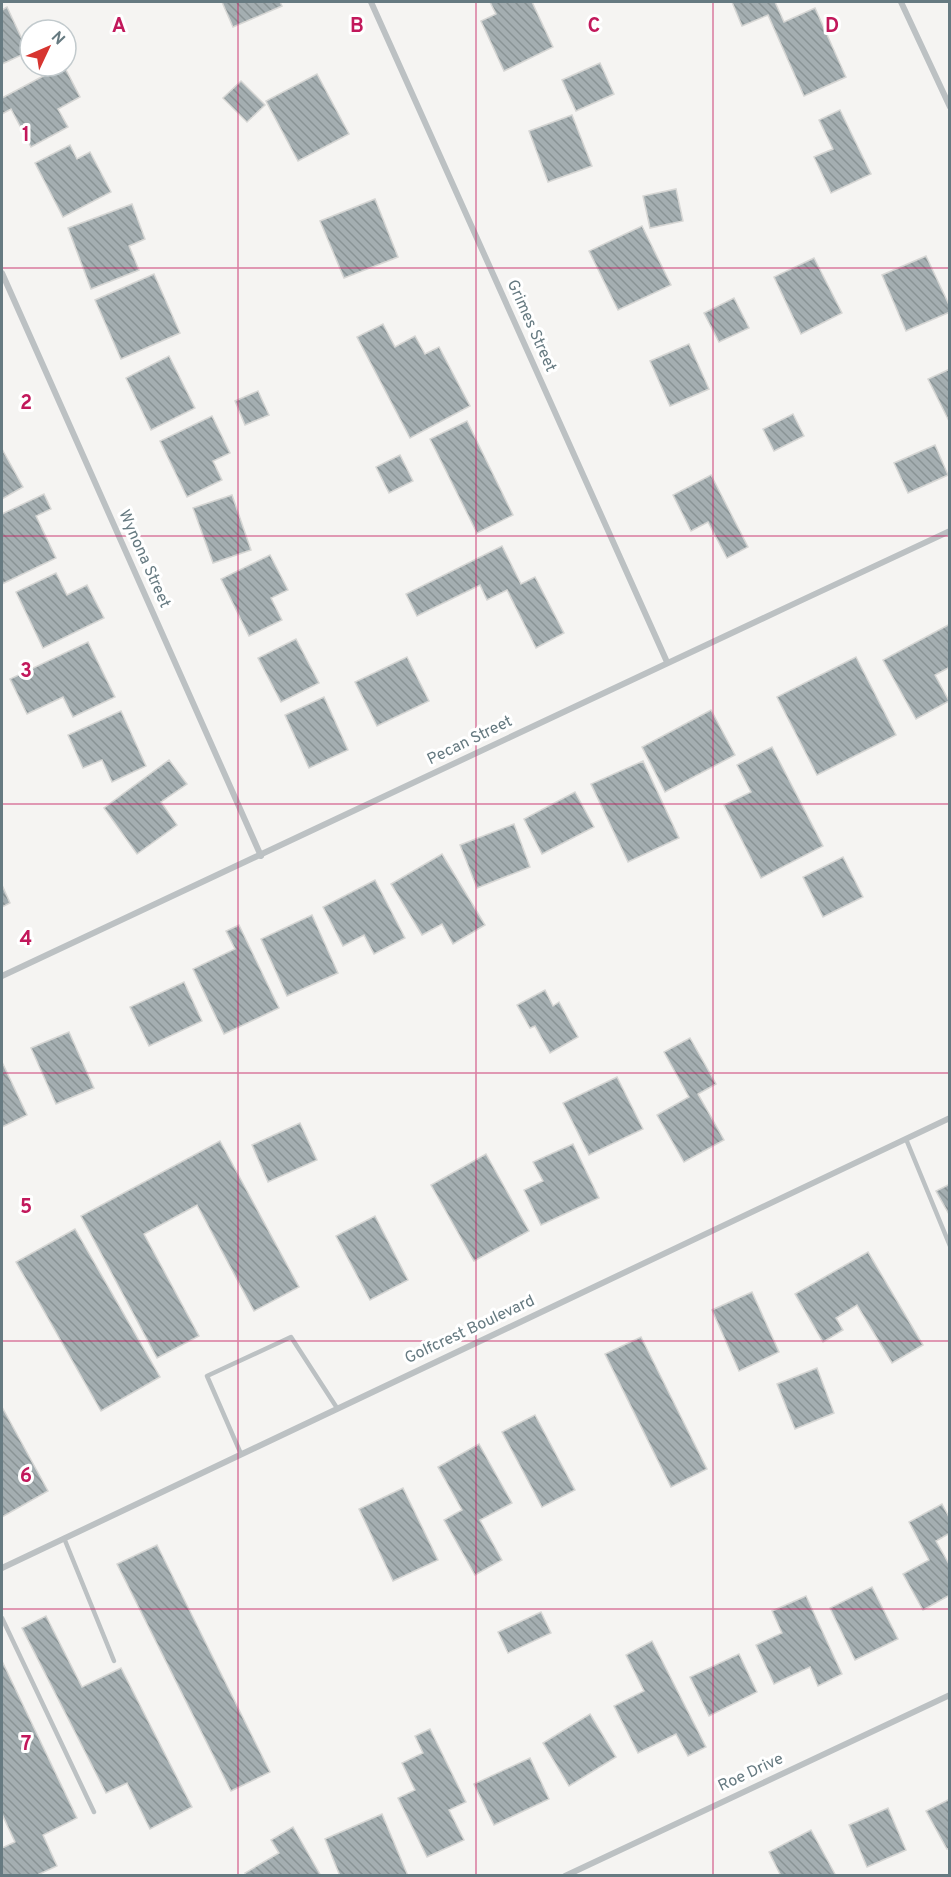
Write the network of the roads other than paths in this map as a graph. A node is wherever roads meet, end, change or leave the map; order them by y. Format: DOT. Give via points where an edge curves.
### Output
graph roads {
  1 [pos="371,2"];
  2 [pos="901,2"];
  3 [pos="950,107"];
  4 [pos="2,273"];
  5 [pos="950,531"];
  6 [pos="667,662"];
  7 [pos="261,856"];
  8 [pos="2,976"];
  9 [pos="950,1118"];
  10 [pos="906,1138"];
  11 [pos="950,1246"];
  12 [pos="337,1408"];
  13 [pos="241,1454"];
  14 [pos="64,1538"];
  15 [pos="2,1568"];
  16 [pos="2,1618"];
  17 [pos="114,1661"];
  18 [pos="950,1695"];
  19 [pos="94,1812"];
  20 [pos="565,1875"];
  1 -- 6 [label="street, Grimes Street"];
  2 -- 3 [label="street"];
  4 -- 7 [label="street, Wynona Street"];
  5 -- 6 [label="street, Pecan Street"];
  6 -- 7 [label="street, Pecan Street"];
  7 -- 8 [label="street, Pecan Street"];
  9 -- 10 [label="street, Golfcrest Boulevard"];
  10 -- 11 [label="lane"];
  10 -- 12 [label="street, Golfcrest Boulevard"];
  12 -- 13 [label="street, Golfcrest Boulevard"];
  12 -- 13 [label="lane" via="291,1337 207,1376"];
  13 -- 14 [label="street, Golfcrest Boulevard"];
  14 -- 15 [label="street, Golfcrest Boulevard"];
  14 -- 17 [label="lane"];
  16 -- 19 [label="lane"];
  18 -- 20 [label="street, Roe Drive"];
}
